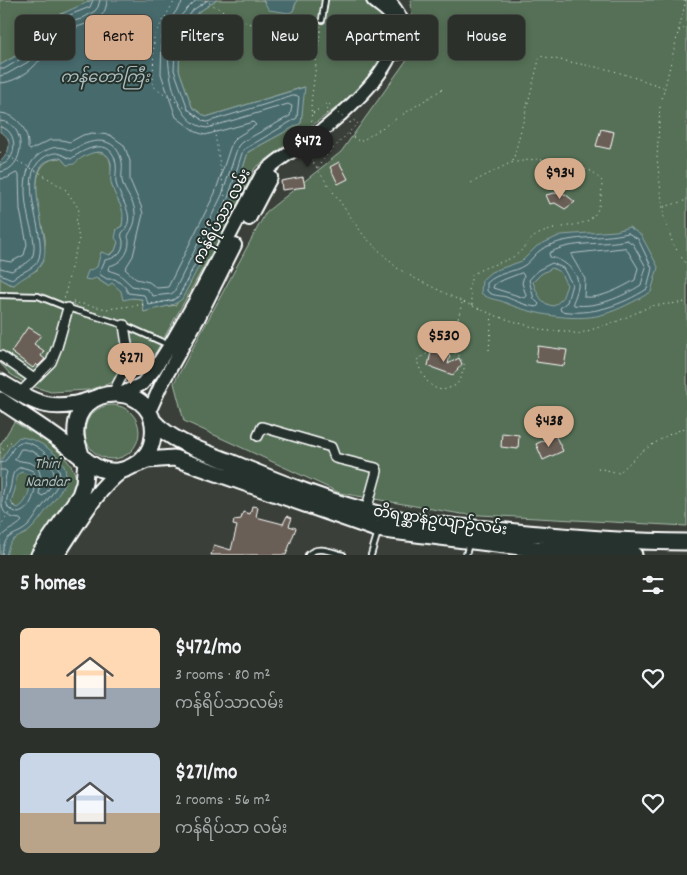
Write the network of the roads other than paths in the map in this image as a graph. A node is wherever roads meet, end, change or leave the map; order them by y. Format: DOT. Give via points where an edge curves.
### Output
graph roads {
  1 [pos="325,0"];
  2 [pos="373,0"];
  3 [pos="388,0"];
  4 [pos="322,20"];
  5 [pos="304,149"];
  6 [pos="0,295"];
  7 [pos="65,307"];
  8 [pos="124,325"];
  9 [pos="175,348"];
  10 [pos="1,356"];
  11 [pos="34,379"];
  12 [pos="0,382"];
  13 [pos="20,393"];
  14 [pos="118,393"];
  15 [pos="94,399"];
  16 [pos="0,400"];
  17 [pos="151,416"];
  18 [pos="258,436"];
  19 [pos="84,459"];
  20 [pos="128,468"];
  21 [pos="366,511"];
  22 [pos="380,522"];
  23 [pos="687,542"];
  24 [pos="468,548"];
  25 [pos="39,555"];
  26 [pos="56,555"];
  27 [pos="308,555"];
  28 [pos="342,555"];
  29 [pos="371,555"];
  30 [pos="634,555"];
  1 -- 4 [label="lane"];
  2 -- 5 [label="main road" via="389,14 395,27 394,45 384,68 366,91"];
  3 -- 5 [label="main road" via="404,22 404,36 394,65 356,110"];
  5 -- 9 [label="main road" via="269,180 199,317"];
  6 -- 7 [label="lane" via="38,296"];
  7 -- 8 [label="lane"];
  7 -- 11 [label="street" via="51,362"];
  8 -- 9 [label="lane"];
  8 -- 14 [label="street" via="127,366"];
  9 -- 14 [label="main road" via="142,384"];
  9 -- 17 [label="main road"];
  10 -- 11 [label="street"];
  11 -- 13 [label="street"];
  12 -- 13 [label="main road"];
  13 -- 15 [label="main road" via="53,407"];
  14 -- 15 [label="main road"];
  14 -- 17 [label="main road" via="140,402"];
  15 -- 19 [label="main road" via="80,414 77,424 76,435"];
  16 -- 19 [label="main road"];
  17 -- 20 [label="main road" via="152,446 145,457"];
  17 -- 21 [label="main road, တိရစ္ဆာန်ဥယျာဉ်လမ်း" via="160,428 193,447"];
  18 -- 21 [label="street" via="262,427 331,447 335,458 376,468"];
  19 -- 20 [label="main road" via="102,469"];
  19 -- 25 [label="main road" via="84,483 80,495"];
  20 -- 22 [label="main road, တိရစ္ဆာန်ဥယျာဉ်လမ်း" via="147,460 174,458"];
  20 -- 26 [label="main road" via="109,480"];
  21 -- 22 [label="main road, တိရစ္ဆာန်ဥယျာဉ်လမ်း"];
  22 -- 23 [label="main road, တိရစ္ဆာန်ဥယျာဉ်လမ်း" via="644,542"];
  22 -- 24 [label="main road, တိရစ္ဆာန်ဥယျာဉ်လမ်း"];
  22 -- 29 [label="lane"];
  24 -- 30 [label="main road, တိရစ္ဆာန်ဥယျာဉ်လမ်း"];
  27 -- 28 [label="lane" via="312,550 320,549"];
}
